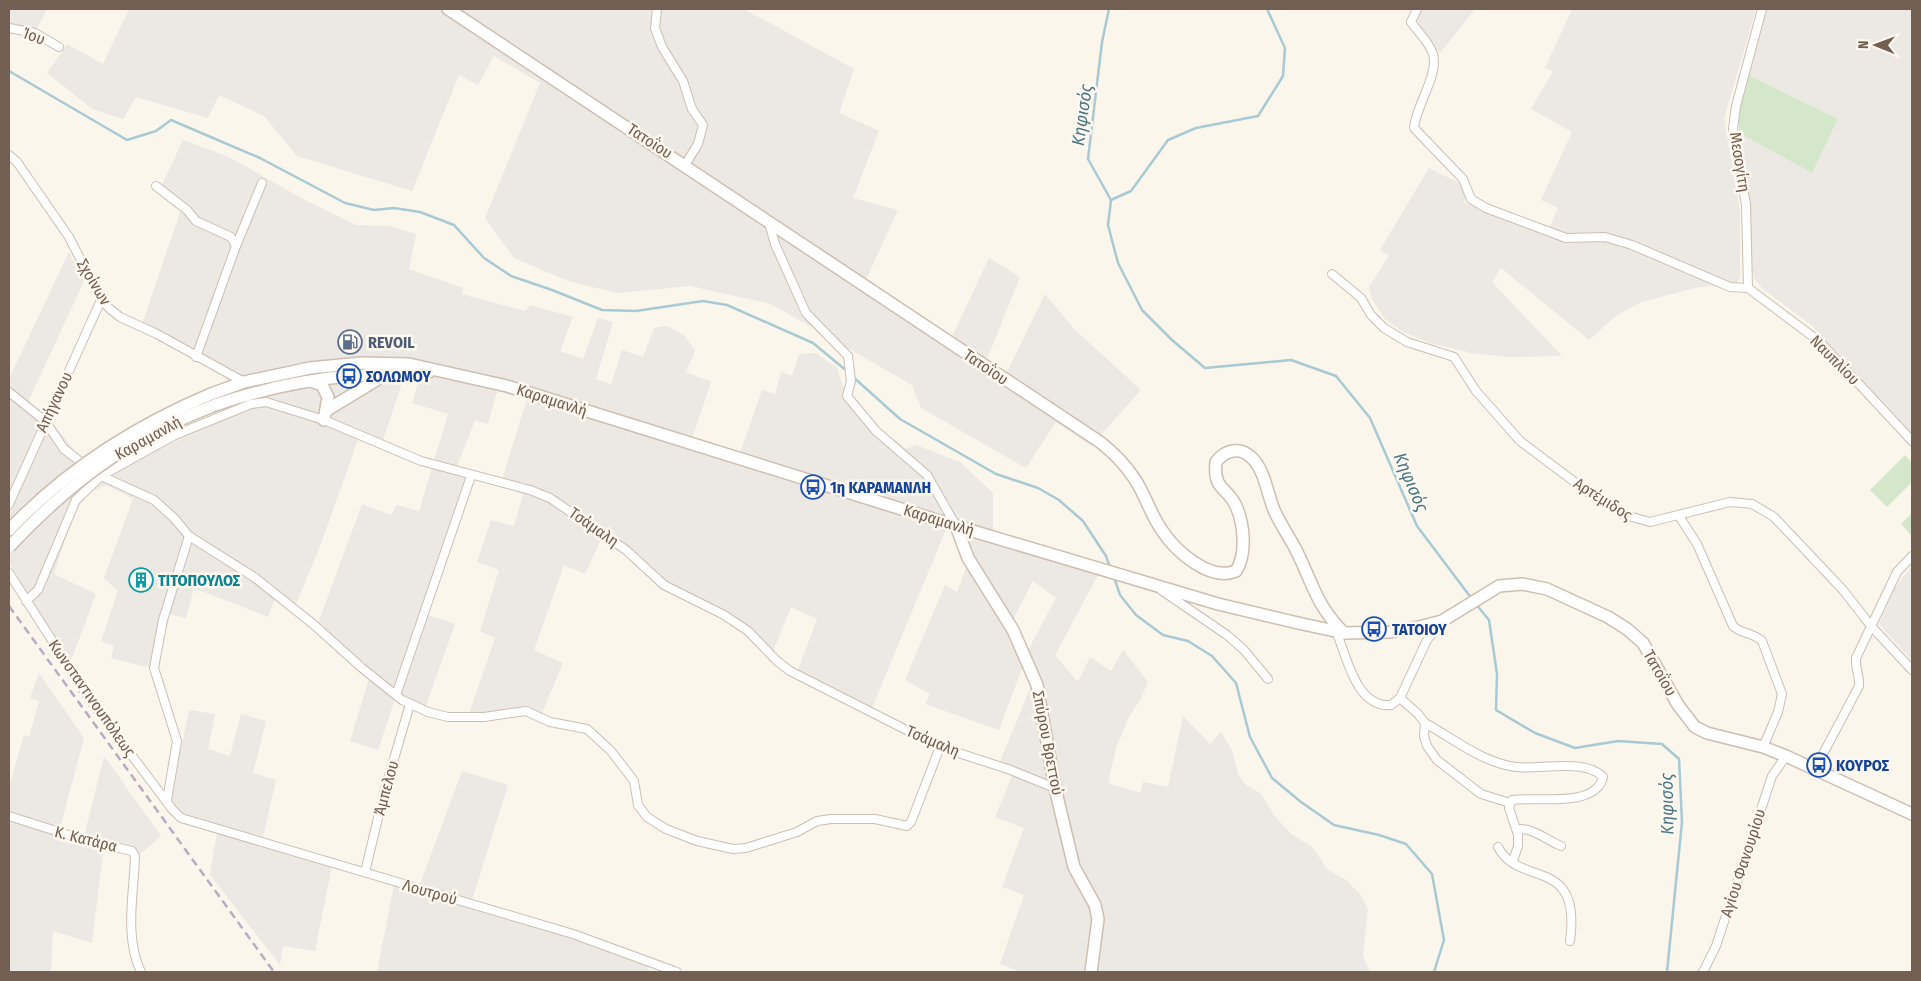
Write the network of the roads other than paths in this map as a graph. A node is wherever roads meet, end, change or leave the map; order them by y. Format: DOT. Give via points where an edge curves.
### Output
graph roads {
  1 [pos="448,9"];
  2 [pos="657,9"];
  3 [pos="1417,9"];
  4 [pos="1762,9"];
  5 [pos="9,28"];
  6 [pos="59,47"];
  7 [pos="9,155"];
  8 [pos="685,165"];
  9 [pos="262,183"];
  10 [pos="156,186"];
  11 [pos="770,223"];
  12 [pos="236,246"];
  13 [pos="1332,274"];
  14 [pos="1748,288"];
  15 [pos="101,300"];
  16 [pos="196,357"];
  17 [pos="434,371"];
  18 [pos="384,375"];
  19 [pos="309,381"];
  20 [pos="244,382"];
  21 [pos="9,392"];
  22 [pos="213,400"];
  23 [pos="325,415"];
  24 [pos="45,421"];
  25 [pos="1912,441"];
  26 [pos="101,476"];
  27 [pos="471,476"];
  28 [pos="9,504"];
  29 [pos="1679,516"];
  30 [pos="956,526"];
  31 [pos="9,530"];
  32 [pos="189,536"];
  33 [pos="9,547"];
  34 [pos="1912,556"];
  35 [pos="9,573"];
  36 [pos="1154,584"];
  37 [pos="1314,592"];
  38 [pos="26,602"];
  39 [pos="1319,608"];
  40 [pos="1442,621"];
  41 [pos="1298,623"];
  42 [pos="1871,626"];
  43 [pos="1337,632"];
  44 [pos="1912,670"];
  45 [pos="1268,679"];
  46 [pos="396,695"];
  47 [pos="1400,698"];
  48 [pos="410,704"];
  49 [pos="1426,723"];
  50 [pos="940,747"];
  51 [pos="1763,747"];
  52 [pos="1786,756"];
  53 [pos="1815,769"];
  54 [pos="1055,788"];
  55 [pos="167,800"];
  56 [pos="1510,803"];
  57 [pos="1912,814"];
  58 [pos="9,816"];
  59 [pos="182,818"];
  60 [pos="1518,829"];
  61 [pos="1561,846"];
  62 [pos="1498,847"];
  63 [pos="1512,861"];
  64 [pos="365,872"];
  65 [pos="1570,941"];
  66 [pos="141,972"];
  67 [pos="677,972"];
  68 [pos="1091,972"];
  69 [pos="1703,972"];
  1 -- 8 [label="main road, Τατοΐου"];
  2 -- 8 [label="street" via="655,28 662,47 683,81 692,109 703,125 698,144"];
  3 -- 14 [label="street" via="1411,22 1433,53 1434,69 1415,115 1414,128 1463,179 1471,199 1556,235 1606,237 1730,287"];
  4 -- 14 [label="street, Μεσογίτη" via="1733,129 1746,205"];
  5 -- 6 [label="street, Ίου" via="35,33"];
  7 -- 15 [label="street, Σχοίνων" via="69,237"];
  8 -- 11 [label="main road, Τατοΐου"];
  9 -- 12 [label="street"];
  10 -- 12 [label="street" via="196,221 231,237"];
  11 -- 30 [label="street" via="775,244 806,313 848,356 851,381 847,396 876,431 927,475"];
  11 -- 37 [label="main road, Τατοΐου" via="1118,456 1136,481 1160,529 1193,561 1216,574 1236,571 1243,556 1243,545 1236,507 1217,481 1216,462 1226,452 1245,452 1258,467 1274,510"];
  12 -- 16 [label="street"];
  13 -- 29 [label="street, Αρτέμιδος" via="1361,298 1370,315 1384,328 1407,342 1454,358 1476,391 1509,430 1596,498 1642,522"];
  14 -- 25 [label="street, Ναυπλίου" via="1820,342"];
  15 -- 16 [label="street, Σχοίνων" via="120,317"];
  15 -- 24 [label="street, Απήγανου"];
  16 -- 20 [label="street, Σχοίνων"];
  17 -- 18 [label="main road, Καραμανλή"];
  17 -- 20 [label="main road, Καραμανλή" via="409,364 361,363 310,368"];
  17 -- 30 [label="main road, Καραμανλή" via="507,386"];
  18 -- 19 [label="main road, Καραμανλή"];
  18 -- 23 [label="main road"];
  19 -- 22 [label="main road, Καραμανλή"];
  19 -- 23 [label="main road" via="326,390 328,403"];
  20 -- 22 [label="main road, Καραμανλή"];
  21 -- 24 [label="street"];
  22 -- 31 [label="main road, Καραμανλή, bridge" via="166,413 104,449"];
  22 -- 33 [label="main road, Καραμανλή, bridge" via="120,453 53,504"];
  23 -- 26 [label="street, Τσάμαλη" via="272,403 251,404 175,435"];
  23 -- 27 [label="street, Τσάμαλη" via="421,461"];
  24 -- 26 [label="street" via="74,457"];
  24 -- 28 [label="street, Απήγανου"];
  26 -- 32 [label="street" via="154,500"];
  26 -- 38 [label="street, Τσάμαλη" via="76,500 38,590"];
  27 -- 46 [label="street"];
  27 -- 50 [label="street, Τσάμαλη" via="530,490 568,508 626,550 664,585 748,631 782,666"];
  29 -- 42 [label="street, Αρτέμιδος" via="1730,502 1752,504 1763,509 1843,590"];
  29 -- 51 [label="street" via="1697,544 1733,626 1762,641 1782,694"];
  30 -- 36 [label="main road, Καραμανλή"];
  30 -- 54 [label="main road, Σπύρου Βρεττού" via="968,558 1013,630 1033,674"];
  32 -- 46 [label="street" via="254,577"];
  32 -- 55 [label="street" via="164,620 154,668 177,741"];
  34 -- 42 [label="street" via="1897,572"];
  35 -- 38 [label="street, Κωνσταντινουπόλεως"];
  36 -- 41 [label="main road, Καραμανλή" via="1218,604"];
  36 -- 45 [label="street" via="1227,635"];
  37 -- 39 [label="main road, Τατοΐου"];
  37 -- 43 [label="main road, Τατοΐου"];
  38 -- 55 [label="street, Κωνσταντινουπόλεως" via="90,700"];
  39 -- 41 [label="main road" via="1311,620"];
  39 -- 43 [label="main road, Τατοΐου"];
  40 -- 43 [label="main road, Τατοΐου" via="1390,632"];
  40 -- 47 [label="street" via="1428,640"];
  40 -- 51 [label="main road, Τατοΐου" via="1499,586 1514,583 1537,586 1608,617 1643,643 1678,705 1695,727"];
  41 -- 43 [label="main road, Καραμανλή"];
  42 -- 44 [label="street, Αρτέμιδος"];
  42 -- 53 [label="street" via="1856,658 1855,668 1860,678 1854,699"];
  43 -- 47 [label="street" via="1360,689 1367,698 1384,706"];
  46 -- 48 [label="street"];
  47 -- 49 [label="street"];
  48 -- 50 [label="street" via="448,717 484,717 526,711 550,722 587,729 624,766 634,781 638,805 647,817 666,830 725,849 746,848 831,818 875,819 907,826 912,822"];
  48 -- 64 [label="street, Άμπελου"];
  49 -- 56 [label="street" via="1424,736 1437,760 1481,794"];
  49 -- 56 [label="street" via="1498,763 1516,767 1579,767 1598,772 1602,777 1600,785 1583,796"];
  50 -- 54 [label="street, Τσάμαλη"];
  51 -- 52 [label="main road, Τατοΐου"];
  52 -- 53 [label="main road, Τατοΐου"];
  52 -- 69 [label="street, Αγίου Φανουρίου" via="1772,776 1716,946"];
  53 -- 57 [label="main road, Τατοΐου"];
  54 -- 68 [label="main road, Σπύρου Βρεττού" via="1074,866 1095,905 1098,919"];
  55 -- 59 [label="street, Κωνσταντινουπόλεως"];
  56 -- 60 [label="street" via="1510,813"];
  58 -- 66 [label="street, Κ. Κατάρα" via="132,851 135,856 131,917 133,948"];
  59 -- 64 [label="street, Λουτρού"];
  60 -- 61 [label="street" via="1532,830"];
  60 -- 63 [label="street" via="1518,846"];
  62 -- 63 [label="street" via="1506,859"];
  63 -- 65 [label="street" via="1550,878 1565,893 1569,900"];
  64 -- 67 [label="street, Λουτρού" via="573,934"];
}
